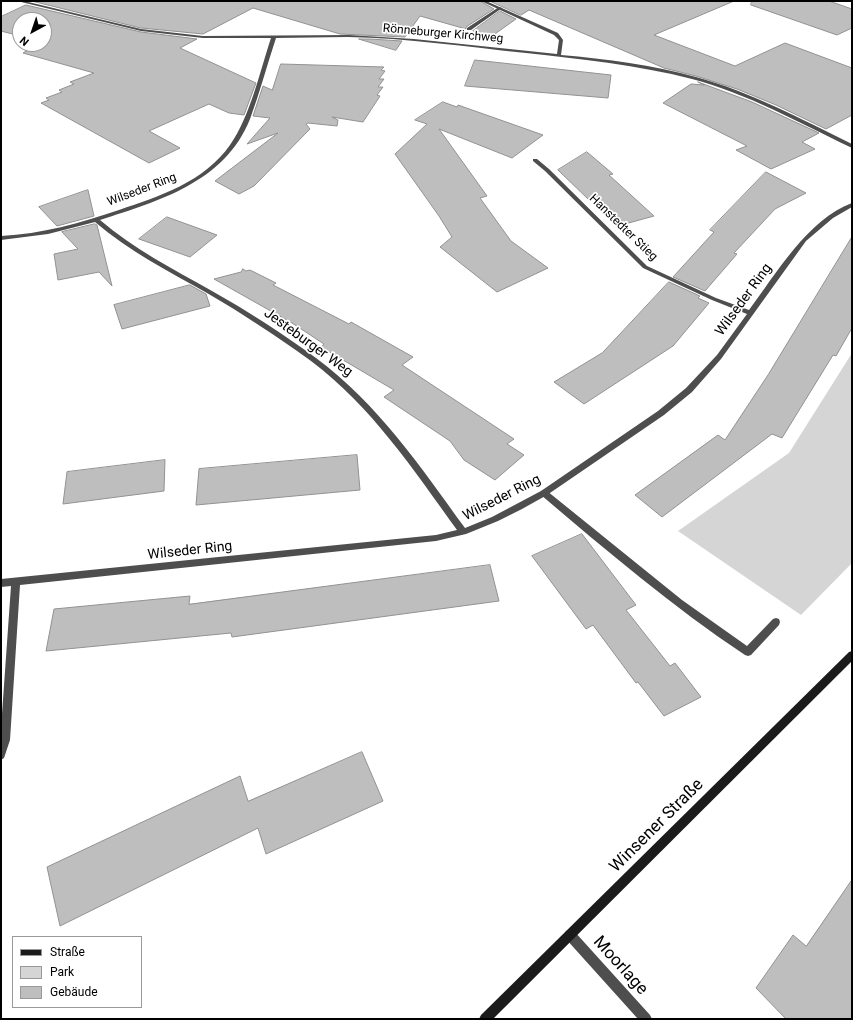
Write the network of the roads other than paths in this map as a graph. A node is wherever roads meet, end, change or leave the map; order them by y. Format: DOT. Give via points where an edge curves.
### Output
graph roads {
  1 [pos="19,1"];
  2 [pos="483,1"];
  3 [pos="500,8"];
  4 [pos="469,29"];
  5 [pos="274,36"];
  6 [pos="559,56"];
  7 [pos="852,146"];
  8 [pos="536,160"];
  9 [pos="852,205"];
  10 [pos="96,220"];
  11 [pos="1,238"];
  12 [pos="750,314"];
  13 [pos="544,492"];
  14 [pos="464,532"];
  15 [pos="16,582"];
  16 [pos="1,583"];
  17 [pos="776,622"];
  18 [pos="852,655"];
  19 [pos="1,755"];
  20 [pos="570,935"];
  21 [pos="485,1019"];
  22 [pos="646,1019"];
  1 -- 5 [label="street, Rönneburger Kirchweg" via="141,30 203,37"];
  2 -- 3 [label="street"];
  3 -- 4 [label="street"];
  3 -- 6 [label="street" via="556,34 561,40"];
  5 -- 6 [label="street, Rönneburger Kirchweg" via="349,36 414,40"];
  5 -- 10 [label="street, Wilseder Ring" via="247,119 237,140 221,160 199,178 179,189"];
  6 -- 7 [label="street, Rönneburger Kirchweg" via="646,67 695,78 766,104"];
  8 -- 12 [label="street, Hanstedter Stieg" via="645,267"];
  9 -- 12 [label="street, Wilseder Ring" via="831,217 804,240"];
  10 -- 11 [label="street, Wilseder Ring" via="49,233"];
  10 -- 14 [label="street, Jesteburger Weg" via="115,236 151,259 247,314 338,379 386,429"];
  12 -- 13 [label="street, Wilseder Ring" via="710,368 679,399 632,434"];
  13 -- 14 [label="street, Wilseder Ring" via="495,519"];
  13 -- 17 [label="street" via="643,576 748,652"];
  14 -- 15 [label="street, Wilseder Ring" via="436,538"];
  15 -- 16 [label="street, Wilseder Ring"];
  15 -- 19 [label="street" via="5,740"];
  18 -- 20 [label="main road, Winsener Straße"];
  20 -- 21 [label="main road, Winsener Straße"];
  20 -- 22 [label="street, Moorlage"];
}
